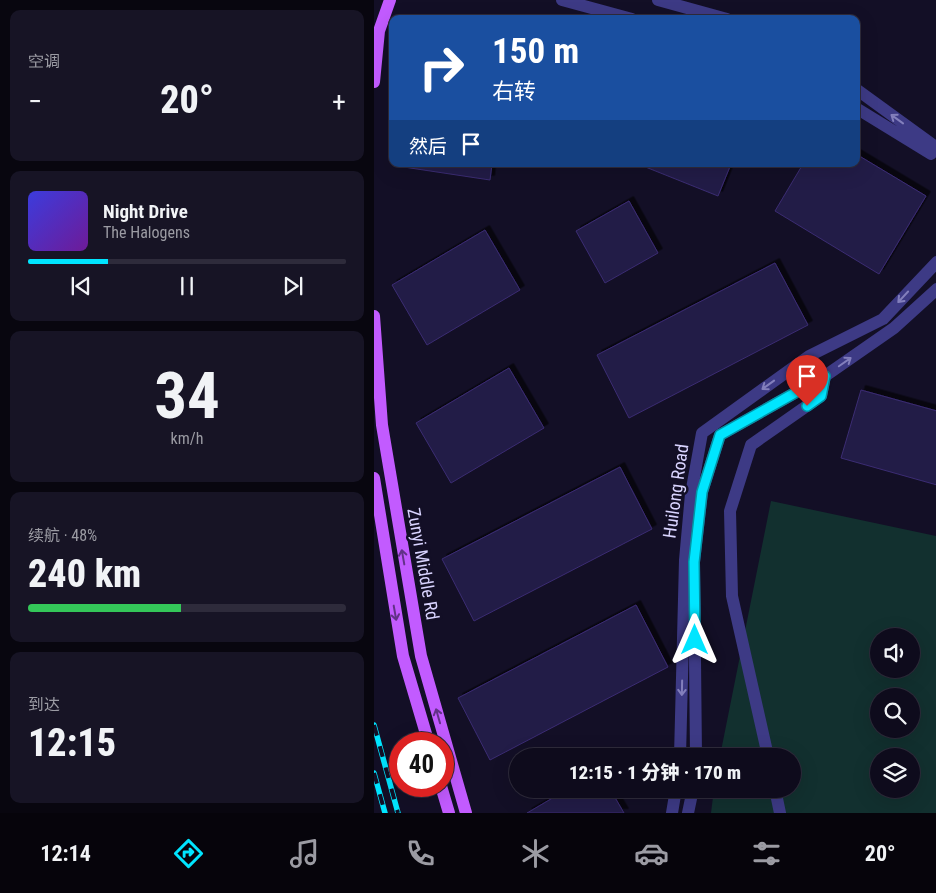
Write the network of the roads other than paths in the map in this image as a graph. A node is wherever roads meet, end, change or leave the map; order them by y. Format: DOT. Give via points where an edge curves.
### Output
graph roads {
  1 [pos="390,0"];
  2 [pos="562,0"];
  3 [pos="658,0"];
  4 [pos="617,15"];
  5 [pos="712,15"];
  6 [pos="374,82"];
  7 [pos="860,93"];
  8 [pos="860,110"];
  9 [pos="936,148"];
  10 [pos="936,156"];
  11 [pos="936,262"];
  12 [pos="936,289"];
  13 [pos="374,316"];
  14 [pos="825,376"];
  15 [pos="374,478"];
  16 [pos="426,732"];
  17 [pos="680,748"];
  18 [pos="696,748"];
  19 [pos="766,748"];
  20 [pos="444,797"];
  21 [pos="674,798"];
  22 [pos="690,798"];
  23 [pos="777,798"];
  24 [pos="449,813"];
  25 [pos="466,813"];
  26 [pos="672,813"];
  27 [pos="688,813"];
  28 [pos="780,813"];
  1 -- 6 [label="main road" via="379,31"];
  2 -- 4 [label="street"];
  3 -- 5 [label="street"];
  9 -- 7 [label="street, one-way"];
  8 -- 10 [label="street"];
  11 -- 17 [label="street, Huilong Road, one-way" via="882,319 808,356 702,433 691,494 685,560"];
  14 -- 12 [label="street, Huilong Road, one-way" via="894,328"];
  25 -- 13 [label="main road, Zunyi Middle Rd, one-way" via="421,656 382,425"];
  14 -- 18 [label="street, Huilong Road" via="720,435 702,492 694,562"];
  14 -- 19 [label="street" via="821,396 751,445 730,511 732,596"];
  15 -- 16 [label="main road, Zunyi Middle Rd, one-way" via="404,656"];
  20 -- 24 [label="main road"];
  21 -- 26 [label="street"];
  22 -- 27 [label="street"];
  23 -- 28 [label="street"];
}
